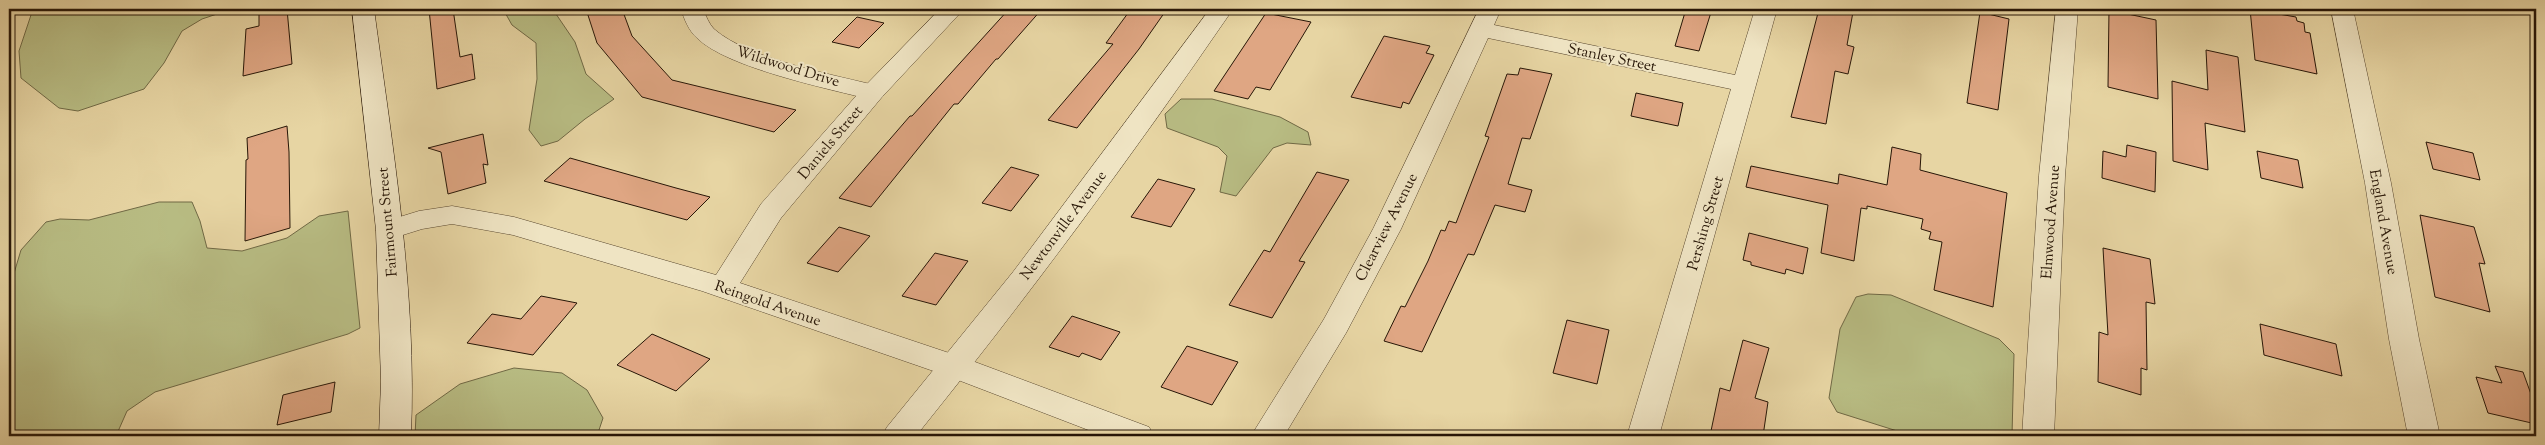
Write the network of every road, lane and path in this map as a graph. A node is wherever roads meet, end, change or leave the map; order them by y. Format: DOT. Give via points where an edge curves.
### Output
graph roads {
  1 [pos="363,9"];
  2 [pos="692,9"];
  3 [pos="953,9"];
  4 [pos="1222,9"];
  5 [pos="1766,9"];
  6 [pos="2066,9"];
  7 [pos="2342,9"];
  8 [pos="1485,19"];
  9 [pos="1744,84"];
  10 [pos="873,92"];
  11 [pos="390,230"];
  12 [pos="722,288"];
  13 [pos="956,367"];
  14 [pos="395,436"];
  15 [pos="898,436"];
  16 [pos="1138,436"];
  17 [pos="1266,436"];
  18 [pos="1643,436"];
  19 [pos="2038,436"];
  20 [pos="2424,436"];
  1 -- 11 [label="street, Fairmount Street"];
  2 -- 10 [label="street, Wildwood Drive" via="706,34 732,50"];
  3 -- 10 [label="street, Daniels Street"];
  4 -- 13 [label="street, Newtonville Avenue"];
  5 -- 9 [label="street, Pershing Street"];
  6 -- 19 [label="street, Elmwood Avenue" via="2052,176"];
  7 -- 20 [label="street, England Avenue" via="2378,183"];
  8 -- 9 [label="street, Stanley Street"];
  8 -- 17 [label="street, Clearview Avenue" via="1387,229 1336,325"];
  9 -- 18 [label="street, Pershing Street"];
  10 -- 12 [label="street, Daniels Street" via="771,211"];
  11 -- 12 [label="street, Reingold Avenue" via="441,216 464,216 514,226"];
  11 -- 14 [label="street, Fairmount Street"];
  12 -- 13 [label="street, Reingold Avenue"];
  13 -- 15 [label="street, Newtonville Avenue"];
  13 -- 16 [label="street, Reingold Avenue"];
}
